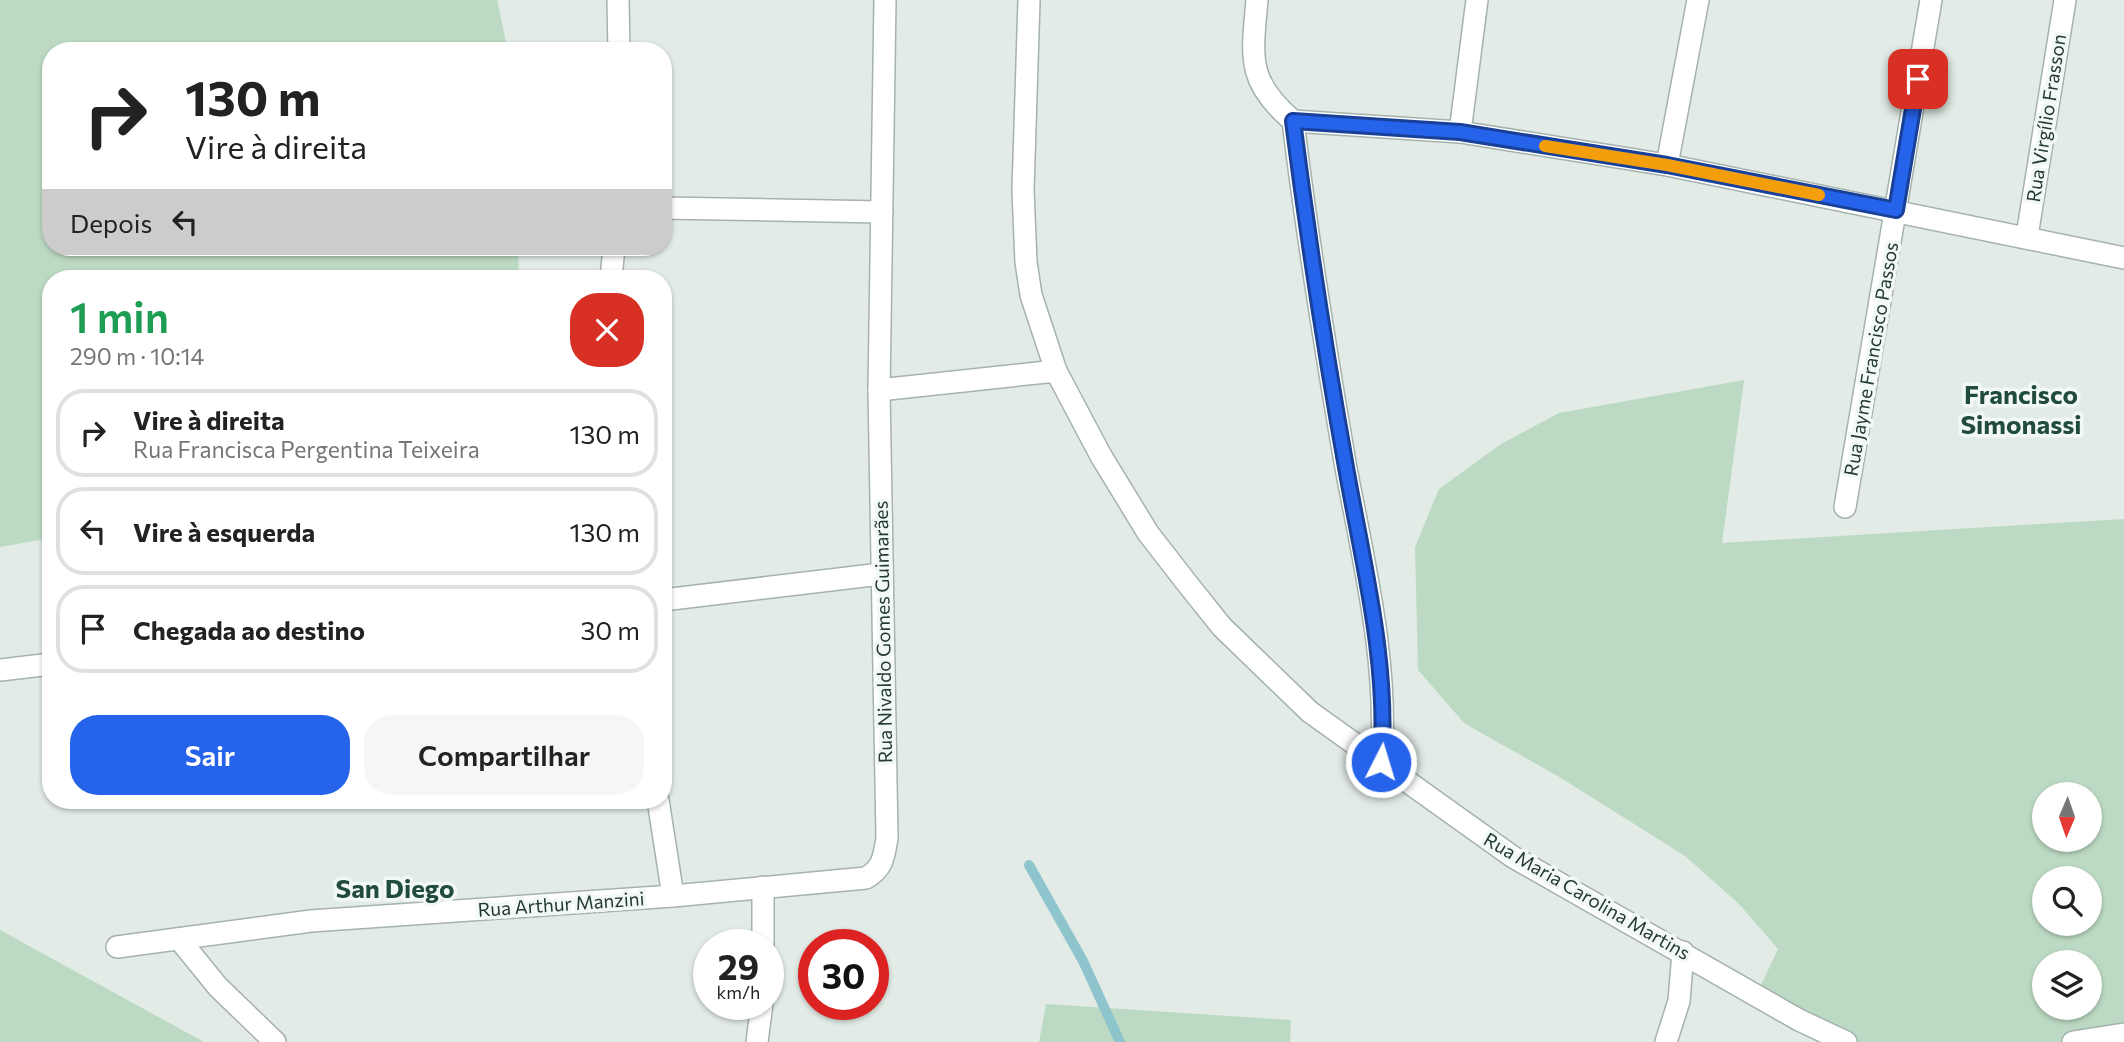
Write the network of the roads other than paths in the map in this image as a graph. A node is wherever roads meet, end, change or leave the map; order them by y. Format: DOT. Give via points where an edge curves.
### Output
graph roads {
  1 [pos="618,0"];
  2 [pos="885,0"];
  3 [pos="1029,0"];
  4 [pos="1257,0"];
  5 [pos="1477,0"];
  6 [pos="1698,0"];
  7 [pos="1931,0"];
  8 [pos="2065,0"];
  9 [pos="620,42"];
  10 [pos="1293,121"];
  11 [pos="1460,132"];
  12 [pos="1667,165"];
  13 [pos="672,208"];
  14 [pos="1896,210"];
  15 [pos="882,212"];
  16 [pos="2027,236"];
  17 [pos="2124,258"];
  18 [pos="1056,371"];
  19 [pos="879,390"];
  20 [pos="1845,507"];
  21 [pos="881,574"];
  22 [pos="672,599"];
  23 [pos="42,665"];
  24 [pos="0,670"];
  25 [pos="1381,762"];
  26 [pos="659,809"];
  27 [pos="878,872"];
  28 [pos="763,887"];
  29 [pos="673,896"];
  30 [pos="763,929"];
  31 [pos="179,939"];
  32 [pos="117,947"];
  33 [pos="1683,951"];
  34 [pos="760,1020"];
  35 [pos="2124,1034"];
  36 [pos="275,1042"];
  37 [pos="757,1042"];
  38 [pos="1666,1042"];
  39 [pos="1846,1042"];
  40 [pos="2073,1042"];
  1 -- 9 [label="street"];
  2 -- 15 [label="street, Rua Nivaldo Gomes Guimarães"];
  3 -- 18 [label="street, Rua Maria Carolina Martins" via="1023,190 1026,262 1031,295"];
  4 -- 10 [label="street" via="1256,75 1267,97"];
  5 -- 11 [label="street"];
  6 -- 12 [label="street"];
  7 -- 14 [label="street, Rua Jayme Francisco Passos"];
  8 -- 16 [label="street, Rua Virgílio Frasson"];
  10 -- 11 [label="street"];
  10 -- 25 [label="street" via="1323,337 1373,620 1384,728"];
  11 -- 12 [label="street"];
  12 -- 14 [label="street"];
  13 -- 15 [label="street"];
  14 -- 16 [label="street"];
  14 -- 20 [label="street, Rua Jayme Francisco Passos"];
  15 -- 19 [label="street, Rua Nivaldo Gomes Guimarães"];
  16 -- 17 [label="street"];
  18 -- 19 [label="street"];
  18 -- 25 [label="street, Rua Maria Carolina Martins" via="1149,533 1222,627 1310,712"];
  19 -- 21 [label="street, Rua Nivaldo Gomes Guimarães"];
  21 -- 22 [label="street"];
  21 -- 27 [label="street, Rua Nivaldo Gomes Guimarães" via="887,838"];
  23 -- 24 [label="street"];
  25 -- 33 [label="street, Rua Maria Carolina Martins" via="1513,857"];
  26 -- 29 [label="street"];
  27 -- 28 [label="street, Rua Arthur Manzini" via="866,878"];
  28 -- 29 [label="street, Rua Arthur Manzini"];
  28 -- 30 [label="street"];
  29 -- 31 [label="street, Rua Arthur Manzini" via="312,921"];
  31 -- 32 [label="street, Rua Arthur Manzini"];
  31 -- 36 [label="street" via="218,987"];
  33 -- 38 [label="street" via="1679,1001"];
  33 -- 39 [label="street, Rua Maria Carolina Martins" via="1799,1020"];
  34 -- 37 [label="street"];
  35 -- 40 [label="street"];
}
